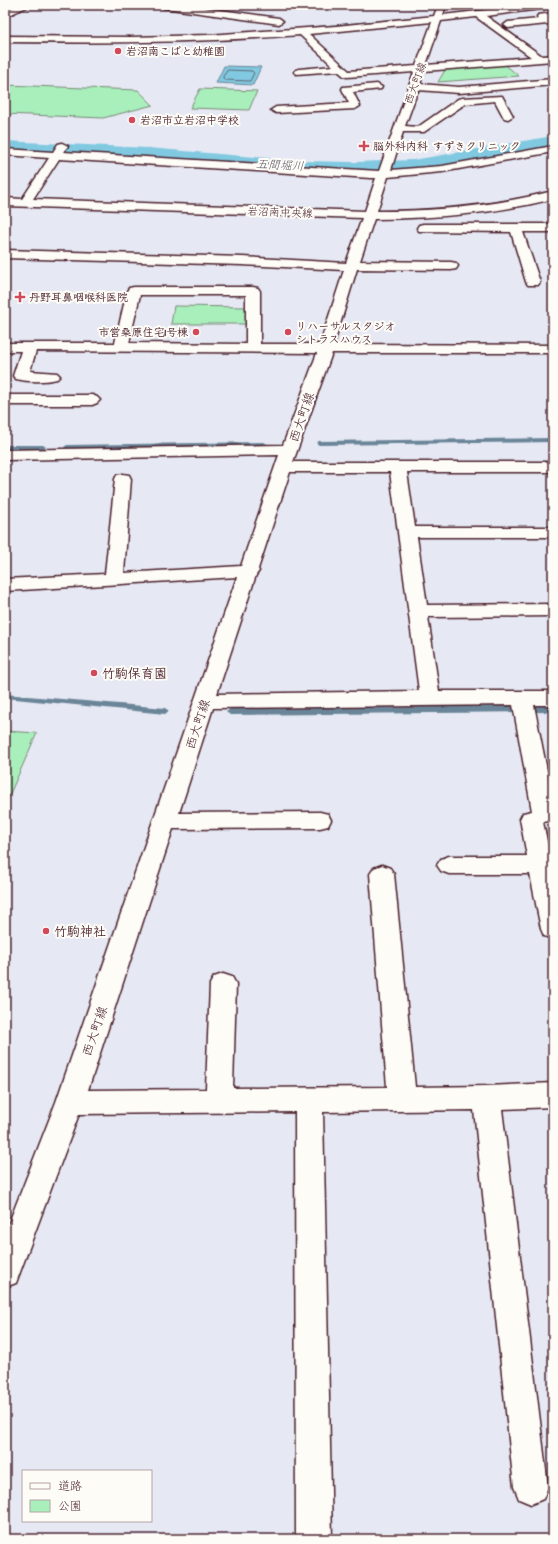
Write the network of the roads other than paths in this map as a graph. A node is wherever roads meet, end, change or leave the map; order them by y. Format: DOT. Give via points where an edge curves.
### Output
graph roads {
  1 [pos="27,5"];
  2 [pos="164,5"];
  3 [pos="442,5"];
  4 [pos="549,5"];
  5 [pos="5,14"];
  6 [pos="478,14"];
  7 [pos="553,16"];
  8 [pos="437,19"];
  9 [pos="232,24"];
  10 [pos="494,26"];
  11 [pos="301,31"];
  12 [pos="523,34"];
  13 [pos="507,35"];
  14 [pos="235,36"];
  15 [pos="5,39"];
  16 [pos="25,40"];
  17 [pos="312,41"];
  18 [pos="296,42"];
  19 [pos="242,44"];
  20 [pos="5,48"];
  21 [pos="553,58"];
  22 [pos="540,59"];
  23 [pos="331,60"];
  24 [pos="340,68"];
  25 [pos="422,68"];
  26 [pos="552,83"];
  27 [pos="411,85"];
  28 [pos="390,86"];
  29 [pos="276,110"];
  30 [pos="508,116"];
  31 [pos="400,129"];
  32 [pos="553,149"];
  33 [pos="5,152"];
  34 [pos="59,152"];
  35 [pos="385,170"];
  36 [pos="553,195"];
  37 [pos="5,202"];
  38 [pos="25,203"];
  39 [pos="372,224"];
  40 [pos="409,228"];
  41 [pos="516,228"];
  42 [pos="553,228"];
  43 [pos="5,254"];
  44 [pos="352,266"];
  45 [pos="451,266"];
  46 [pos="533,282"];
  47 [pos="5,347"];
  48 [pos="30,347"];
  49 [pos="121,347"];
  50 [pos="253,347"];
  51 [pos="326,348"];
  52 [pos="553,349"];
  53 [pos="52,376"];
  54 [pos="5,400"];
  55 [pos="92,400"];
  56 [pos="5,455"];
  57 [pos="287,459"];
  58 [pos="553,467"];
  59 [pos="398,468"];
  60 [pos="123,479"];
  61 [pos="408,532"];
  62 [pos="553,532"];
  63 [pos="250,571"];
  64 [pos="114,578"];
  65 [pos="5,585"];
  66 [pos="553,610"];
  67 [pos="418,611"];
  68 [pos="430,698"];
  69 [pos="553,698"];
  70 [pos="204,701"];
  71 [pos="524,706"];
  72 [pos="320,820"];
  73 [pos="164,821"];
  74 [pos="540,864"];
  75 [pos="449,865"];
  76 [pos="382,874"];
  77 [pos="553,929"];
  78 [pos="223,984"];
  79 [pos="553,1095"];
  80 [pos="402,1098"];
  81 [pos="487,1098"];
  82 [pos="309,1099"];
  83 [pos="219,1100"];
  84 [pos="70,1102"];
  85 [pos="5,1272"];
  86 [pos="531,1487"];
  87 [pos="314,1539"];
  1 -- 5 [label="street"];
  2 -- 9 [label="street" via="283,21"];
  3 -- 8 [label="street, 西大町線"];
  4 -- 6 [label="street"];
  6 -- 8 [label="street"];
  6 -- 10 [label="street"];
  7 -- 10 [label="street" via="541,17 548,21"];
  8 -- 11 [label="street"];
  8 -- 25 [label="street, 西大町線"];
  10 -- 13 [label="street"];
  11 -- 14 [label="street"];
  11 -- 17 [label="street"];
  12 -- 13 [label="street"];
  13 -- 22 [label="street"];
  14 -- 16 [label="street"];
  14 -- 19 [label="street"];
  15 -- 16 [label="street"];
  16 -- 20 [label="street"];
  17 -- 18 [label="street"];
  17 -- 23 [label="street"];
  21 -- 22 [label="street"];
  22 -- 25 [label="street"];
  23 -- 24 [label="street"];
  23 -- 24 [label="street" via="298,67"];
  24 -- 25 [label="street" via="347,74"];
  25 -- 27 [label="street, 西大町線"];
  26 -- 27 [label="street" via="459,90"];
  27 -- 31 [label="street, 西大町線"];
  28 -- 29 [label="street" via="347,90 355,106"];
  30 -- 31 [label="street" via="498,98 462,101 420,130"];
  31 -- 35 [label="street, 西大町線"];
  32 -- 35 [label="street" via="471,164"];
  33 -- 34 [label="street"];
  34 -- 35 [label="street" via="347,175"];
  34 -- 38 [label="street"];
  35 -- 39 [label="street, 西大町線"];
  36 -- 39 [label="street, 岩沼南中央線" via="514,204"];
  37 -- 38 [label="street, 岩沼南中央線"];
  38 -- 39 [label="street, 岩沼南中央線"];
  39 -- 44 [label="street, 西大町線"];
  40 -- 41 [label="street"];
  41 -- 42 [label="street"];
  41 -- 46 [label="street"];
  43 -- 44 [label="street"];
  44 -- 45 [label="street"];
  44 -- 51 [label="street, 西大町線"];
  47 -- 48 [label="street"];
  48 -- 49 [label="street"];
  48 -- 53 [label="street" via="21,376"];
  49 -- 50 [label="street"];
  49 -- 50 [label="street" via="134,291 253,291"];
  50 -- 51 [label="street"];
  51 -- 52 [label="street"];
  51 -- 57 [label="street, 西大町線"];
  54 -- 55 [label="street"];
  56 -- 57 [label="street"];
  57 -- 59 [label="street"];
  57 -- 63 [label="street, 西大町線"];
  58 -- 59 [label="street"];
  59 -- 61 [label="street"];
  60 -- 64 [label="street"];
  61 -- 62 [label="street"];
  61 -- 67 [label="street"];
  63 -- 64 [label="street"];
  63 -- 70 [label="street, 西大町線"];
  64 -- 65 [label="street"];
  66 -- 67 [label="street"];
  67 -- 68 [label="street"];
  68 -- 70 [label="street"];
  68 -- 71 [label="street"];
  69 -- 71 [label="street"];
  70 -- 73 [label="street, 西大町線"];
  71 -- 74 [label="street" via="538,816"];
  72 -- 73 [label="street"];
  73 -- 84 [label="street, 西大町線"];
  74 -- 75 [label="street"];
  74 -- 77 [label="street"];
  76 -- 80 [label="street"];
  78 -- 83 [label="street"];
  79 -- 81 [label="street"];
  80 -- 81 [label="street"];
  80 -- 82 [label="street"];
  81 -- 86 [label="street"];
  82 -- 83 [label="street"];
  82 -- 87 [label="street"];
  83 -- 84 [label="street"];
  84 -- 85 [label="street, 西大町線"];
}
